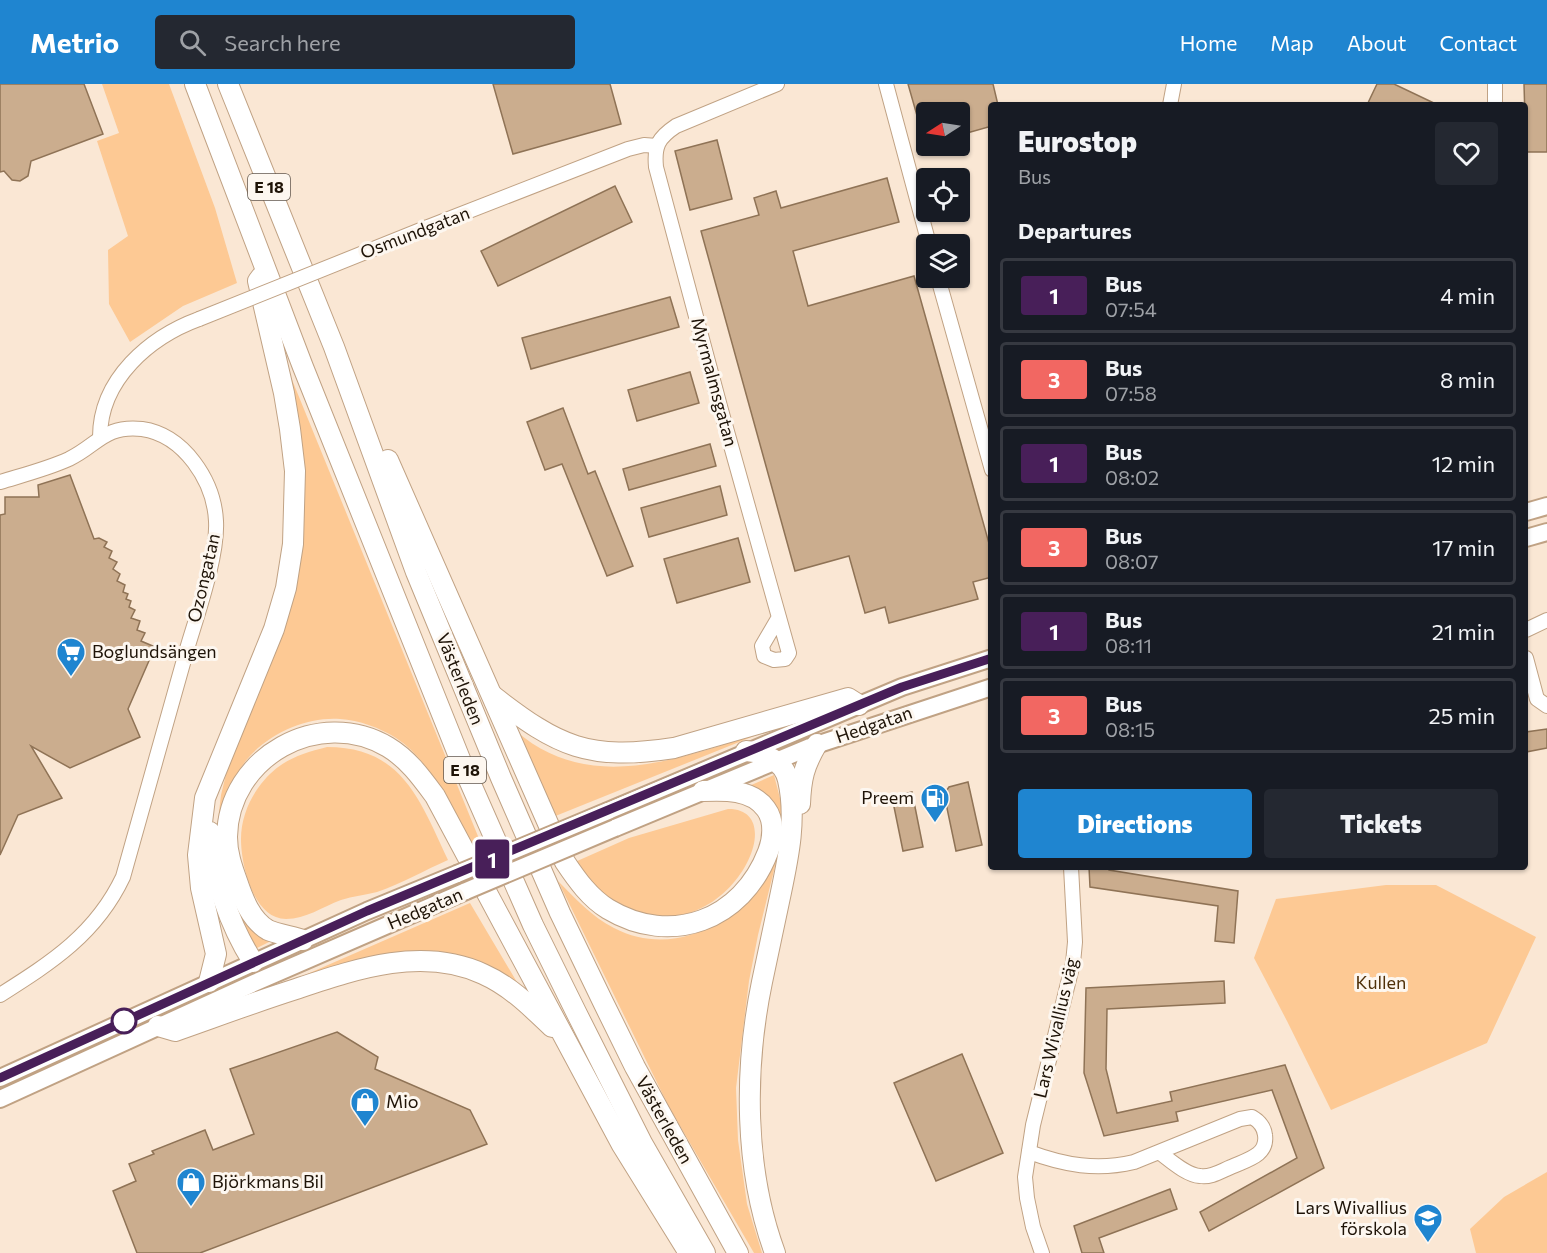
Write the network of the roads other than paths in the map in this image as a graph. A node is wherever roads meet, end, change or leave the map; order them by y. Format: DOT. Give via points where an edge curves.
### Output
graph roads {
  1 [pos="195,84"];
  2 [pos="228,84"];
  3 [pos="777,84"];
  4 [pos="886,84"];
  5 [pos="1174,84"];
  6 [pos="1495,84"];
  7 [pos="1171,102"];
  8 [pos="1495,102"];
  9 [pos="657,146"];
  10 [pos="926,234"];
  11 [pos="265,269"];
  12 [pos="941,288"];
  13 [pos="334,347"];
  14 [pos="100,437"];
  15 [pos="988,456"];
  16 [pos="0,482"];
  17 [pos="1547,506"];
  18 [pos="1528,511"];
  19 [pos="1547,532"];
  20 [pos="1528,537"];
  21 [pos="779,617"];
  22 [pos="1547,620"];
  23 [pos="1528,629"];
  24 [pos="988,659"];
  25 [pos="1528,665"];
  26 [pos="988,688"];
  27 [pos="490,694"];
  28 [pos="859,705"];
  29 [pos="1547,706"];
  30 [pos="814,746"];
  31 [pos="746,751"];
  32 [pos="776,761"];
  33 [pos="703,791"];
  34 [pos="792,814"];
  35 [pos="203,821"];
  36 [pos="1071,870"];
  37 [pos="303,940"];
  38 [pos="257,971"];
  39 [pos="209,982"];
  40 [pos="0,995"];
  41 [pos="158,1026"];
  42 [pos="564,1039"];
  43 [pos="0,1078"];
  44 [pos="0,1099"];
  45 [pos="1029,1152"];
  46 [pos="1159,1152"];
  47 [pos="689,1253"];
  48 [pos="705,1253"];
  49 [pos="738,1253"];
  50 [pos="775,1253"];
  51 [pos="1041,1253"];
  1 -- 11 [label="highway, Västerleden / E 18"];
  2 -- 13 [label="highway, Västerleden / E 18"];
  3 -- 9 [label="street" via="676,126 664,134"];
  4 -- 10 [label="street"];
  5 -- 7 [label="street"];
  6 -- 8 [label="street"];
  9 -- 14 [label="street, Osmundgatan, bridge" via="628,149 164,335 135,358 115,386 100,426"];
  9 -- 21 [label="street, Myrmalmsgatan" via="656,167"];
  11 -- 35 [label="highway, E 18" via="258,281 284,393 295,471 293,544 274,629 205,798"];
  11 -- 48 [label="highway, Västerleden / E 18" via="462,764 533,925 642,1143"];
  12 -- 15 [label="street"];
  13 -- 27 [label="highway, E 18" via="383,446"];
  13 -- 49 [label="highway, Västerleden / E 18" via="453,665 560,913 635,1067"];
  14 -- 16 [label="street, Ozongatan" via="70,458"];
  14 -- 40 [label="street, Ozongatan" via="116,430 142,429 167,436 189,455 213,503 214,548 123,877 92,927"];
  17 -- 18 [label="main road"];
  19 -- 20 [label="main road"];
  22 -- 23 [label="street"];
  24 -- 28 [label="main road, Hedgatan"];
  25 -- 29 [label="street" via="1537,699"];
  26 -- 30 [label="main road, Hedgatan"];
  27 -- 28 [label="highway, E 18" via="553,738 610,753 674,748 848,698"];
  27 -- 33 [label="highway, E 18" via="565,862 589,894 631,921 653,927 678,927 702,921 737,900 763,865 772,842 767,810 757,800 729,790"];
  28 -- 31 [label="main road, Hedgatan"];
  30 -- 32 [label="main road, Hedgatan"];
  30 -- 34 [label="highway" via="804,767 800,808"];
  31 -- 32 [label="highway"];
  31 -- 37 [label="main road, Hedgatan, bridge"];
  32 -- 33 [label="main road, Hedgatan"];
  32 -- 34 [label="highway" via="787,775"];
  33 -- 38 [label="main road, Hedgatan, bridge" via="466,891"];
  34 -- 50 [label="highway" via="790,852 758,1005 751,1082 756,1172"];
  35 -- 38 [label="highway, E 18" via="210,829 212,858 231,919"];
  35 -- 39 [label="highway, E 18" via="199,877 216,954"];
  36 -- 45 [label="street, Lars Wivallius väg" via="1073,963"];
  37 -- 38 [label="main road, Hedgatan"];
  37 -- 42 [label="highway, E 18" via="270,931 251,912 240,891 227,838 234,799 250,772 283,744 322,733 364,737 389,748 412,766 435,796"];
  38 -- 39 [label="main road, Hedgatan"];
  38 -- 41 [label="main road, Hedgatan"];
  39 -- 43 [label="main road, Hedgatan"];
  41 -- 42 [label="highway, E 18" via="175,1031 375,965 433,961 467,968 497,981 524,1000"];
  41 -- 44 [label="main road, Hedgatan"];
  42 -- 47 [label="highway, E 18" via="621,1145"];
  45 -- 46 [label="street" via="1068,1164 1099,1167 1134,1162"];
  45 -- 51 [label="street, Lars Wivallius väg" via="1027,1198"];
  46 -- 46 [label="street" via="1252,1117 1259,1121 1266,1139 1258,1155 1209,1177 1197,1176"];
}
